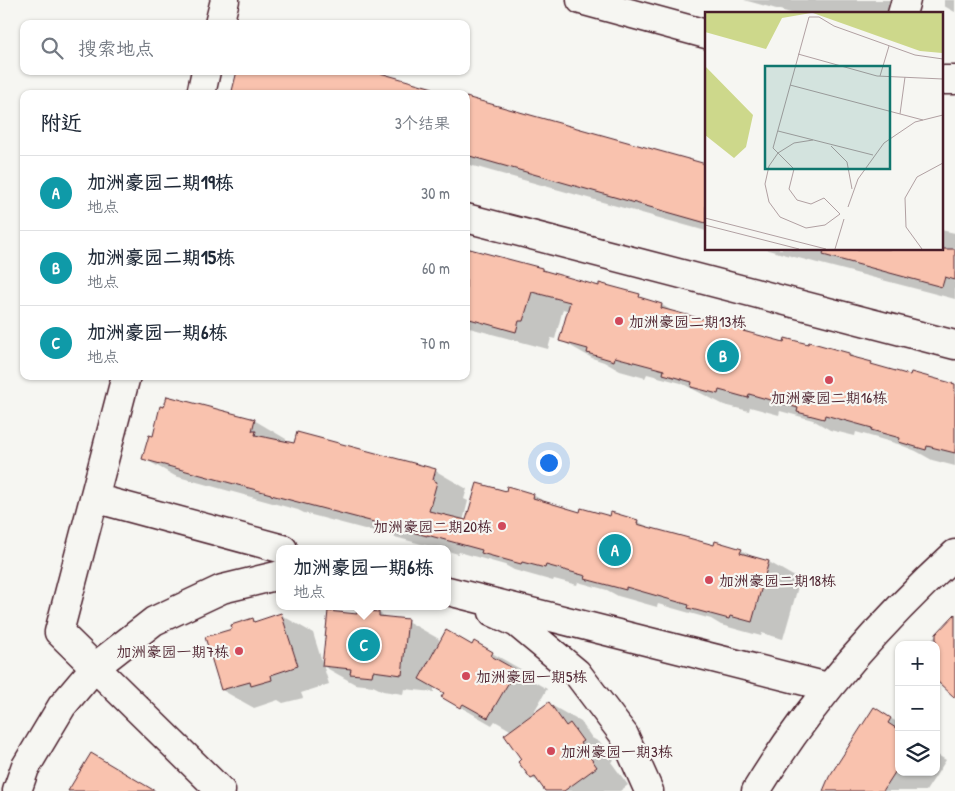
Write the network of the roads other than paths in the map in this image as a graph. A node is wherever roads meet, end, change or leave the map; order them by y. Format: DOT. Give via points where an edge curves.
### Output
graph roads {
  1 [pos="225,0"];
  2 [pos="581,0"];
  3 [pos="220,20"];
  4 [pos="705,34"];
  5 [pos="205,75"];
  6 [pos="942,80"];
  7 [pos="955,80"];
  8 [pos="202,90"];
  9 [pos="470,219"];
  10 [pos="955,345"];
  11 [pos="125,380"];
  12 [pos="94,498"];
  13 [pos="276,547"];
  14 [pos="955,554"];
  15 [pos="276,576"];
  16 [pos="451,592"];
  17 [pos="95,668"];
  18 [pos="828,687"];
  19 [pos="17,791"];
  20 [pos="221,791"];
  21 [pos="649,791"];
  22 [pos="756,791"];
  1 -- 3 [label="lane"];
  2 -- 4 [label="lane"];
  5 -- 8 [label="lane"];
  6 -- 7 [label="lane"];
  9 -- 10 [label="lane"];
  11 -- 12 [label="lane"];
  12 -- 13 [label="lane"];
  12 -- 17 [label="lane" via="59,632"];
  14 -- 18 [label="lane" via="869,639"];
  15 -- 17 [label="lane" via="222,589 154,621"];
  16 -- 18 [label="lane"];
  16 -- 21 [label="lane" via="517,623 577,673 624,735"];
  17 -- 19 [label="lane" via="62,706 25,768"];
  17 -- 20 [label="lane"];
  18 -- 22 [label="lane"];
}
